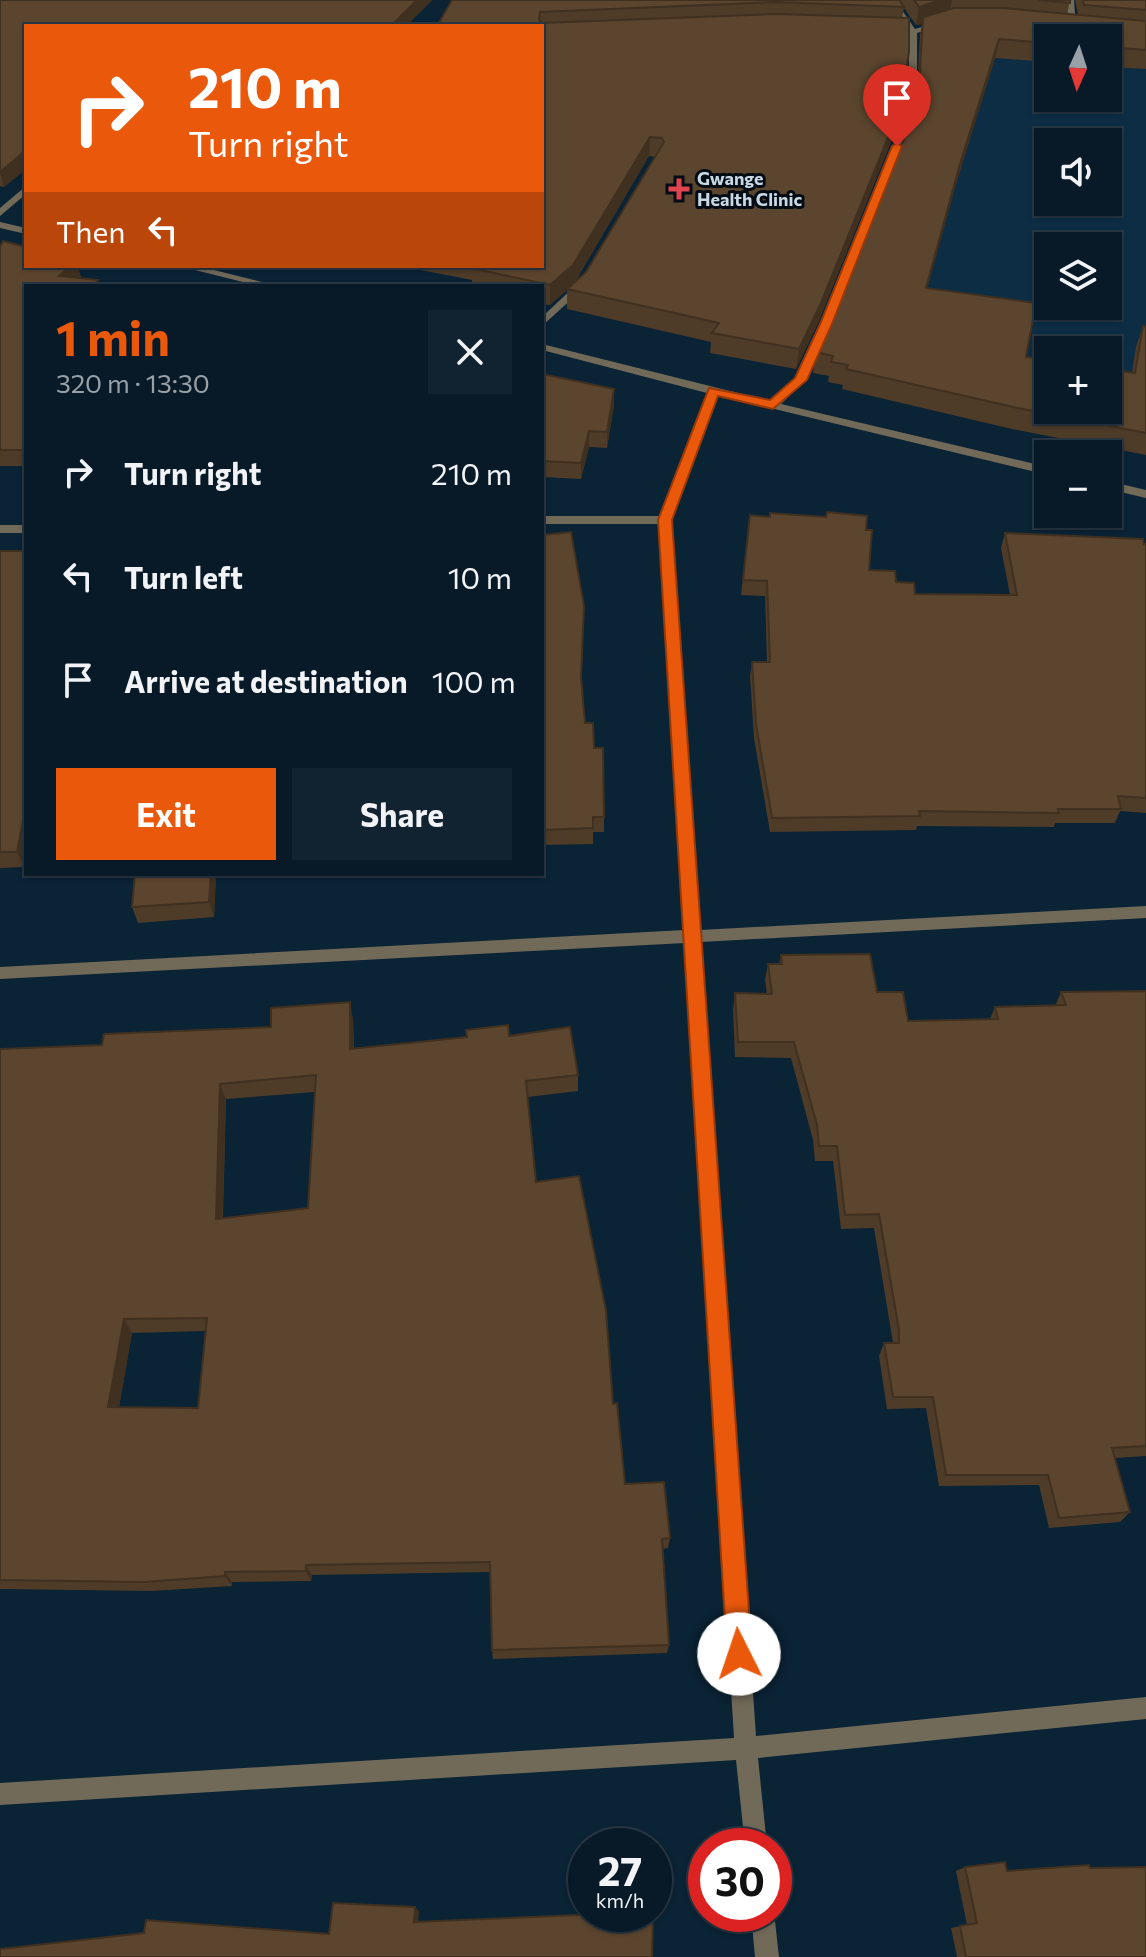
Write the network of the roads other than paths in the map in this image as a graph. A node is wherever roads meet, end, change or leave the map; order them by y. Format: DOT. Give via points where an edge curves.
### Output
graph roads {
  1 [pos="891,0"];
  2 [pos="1070,0"];
  3 [pos="949,21"];
  4 [pos="1073,24"];
  5 [pos="878,30"];
  6 [pos="913,32"];
  7 [pos="24,191"];
  8 [pos="0,213"];
  9 [pos="0,225"];
  10 [pos="24,231"];
  11 [pos="193,268"];
  12 [pos="587,276"];
  13 [pos="264,284"];
  14 [pos="544,321"];
  15 [pos="544,348"];
  16 [pos="713,391"];
  17 [pos="773,405"];
  18 [pos="1034,468"];
  19 [pos="1122,488"];
  20 [pos="1146,494"];
  21 [pos="544,520"];
  22 [pos="665,520"];
  23 [pos="0,529"];
  24 [pos="24,529"];
  25 [pos="1146,912"];
  26 [pos="691,934"];
  27 [pos="0,973"];
  28 [pos="1146,1708"];
  29 [pos="746,1748"];
  30 [pos="0,1794"];
  31 [pos="754,1828"];
  32 [pos="765,1932"];
  33 [pos="767,1957"];
  1 -- 6 [label="street"];
  2 -- 4 [label="street"];
  3 -- 6 [label="street"];
  5 -- 6 [label="street"];
  6 -- 17 [label="street" via="907,123 800,380"];
  7 -- 8 [label="street"];
  9 -- 10 [label="street"];
  11 -- 13 [label="street"];
  12 -- 14 [label="street"];
  15 -- 16 [label="street"];
  16 -- 17 [label="street"];
  16 -- 22 [label="street"];
  17 -- 18 [label="street"];
  19 -- 20 [label="street"];
  21 -- 22 [label="street"];
  22 -- 26 [label="street"];
  23 -- 24 [label="street"];
  25 -- 26 [label="street"];
  26 -- 27 [label="street"];
  26 -- 29 [label="street"];
  28 -- 29 [label="street"];
  29 -- 30 [label="street"];
  29 -- 31 [label="street"];
  32 -- 33 [label="street"];
}
